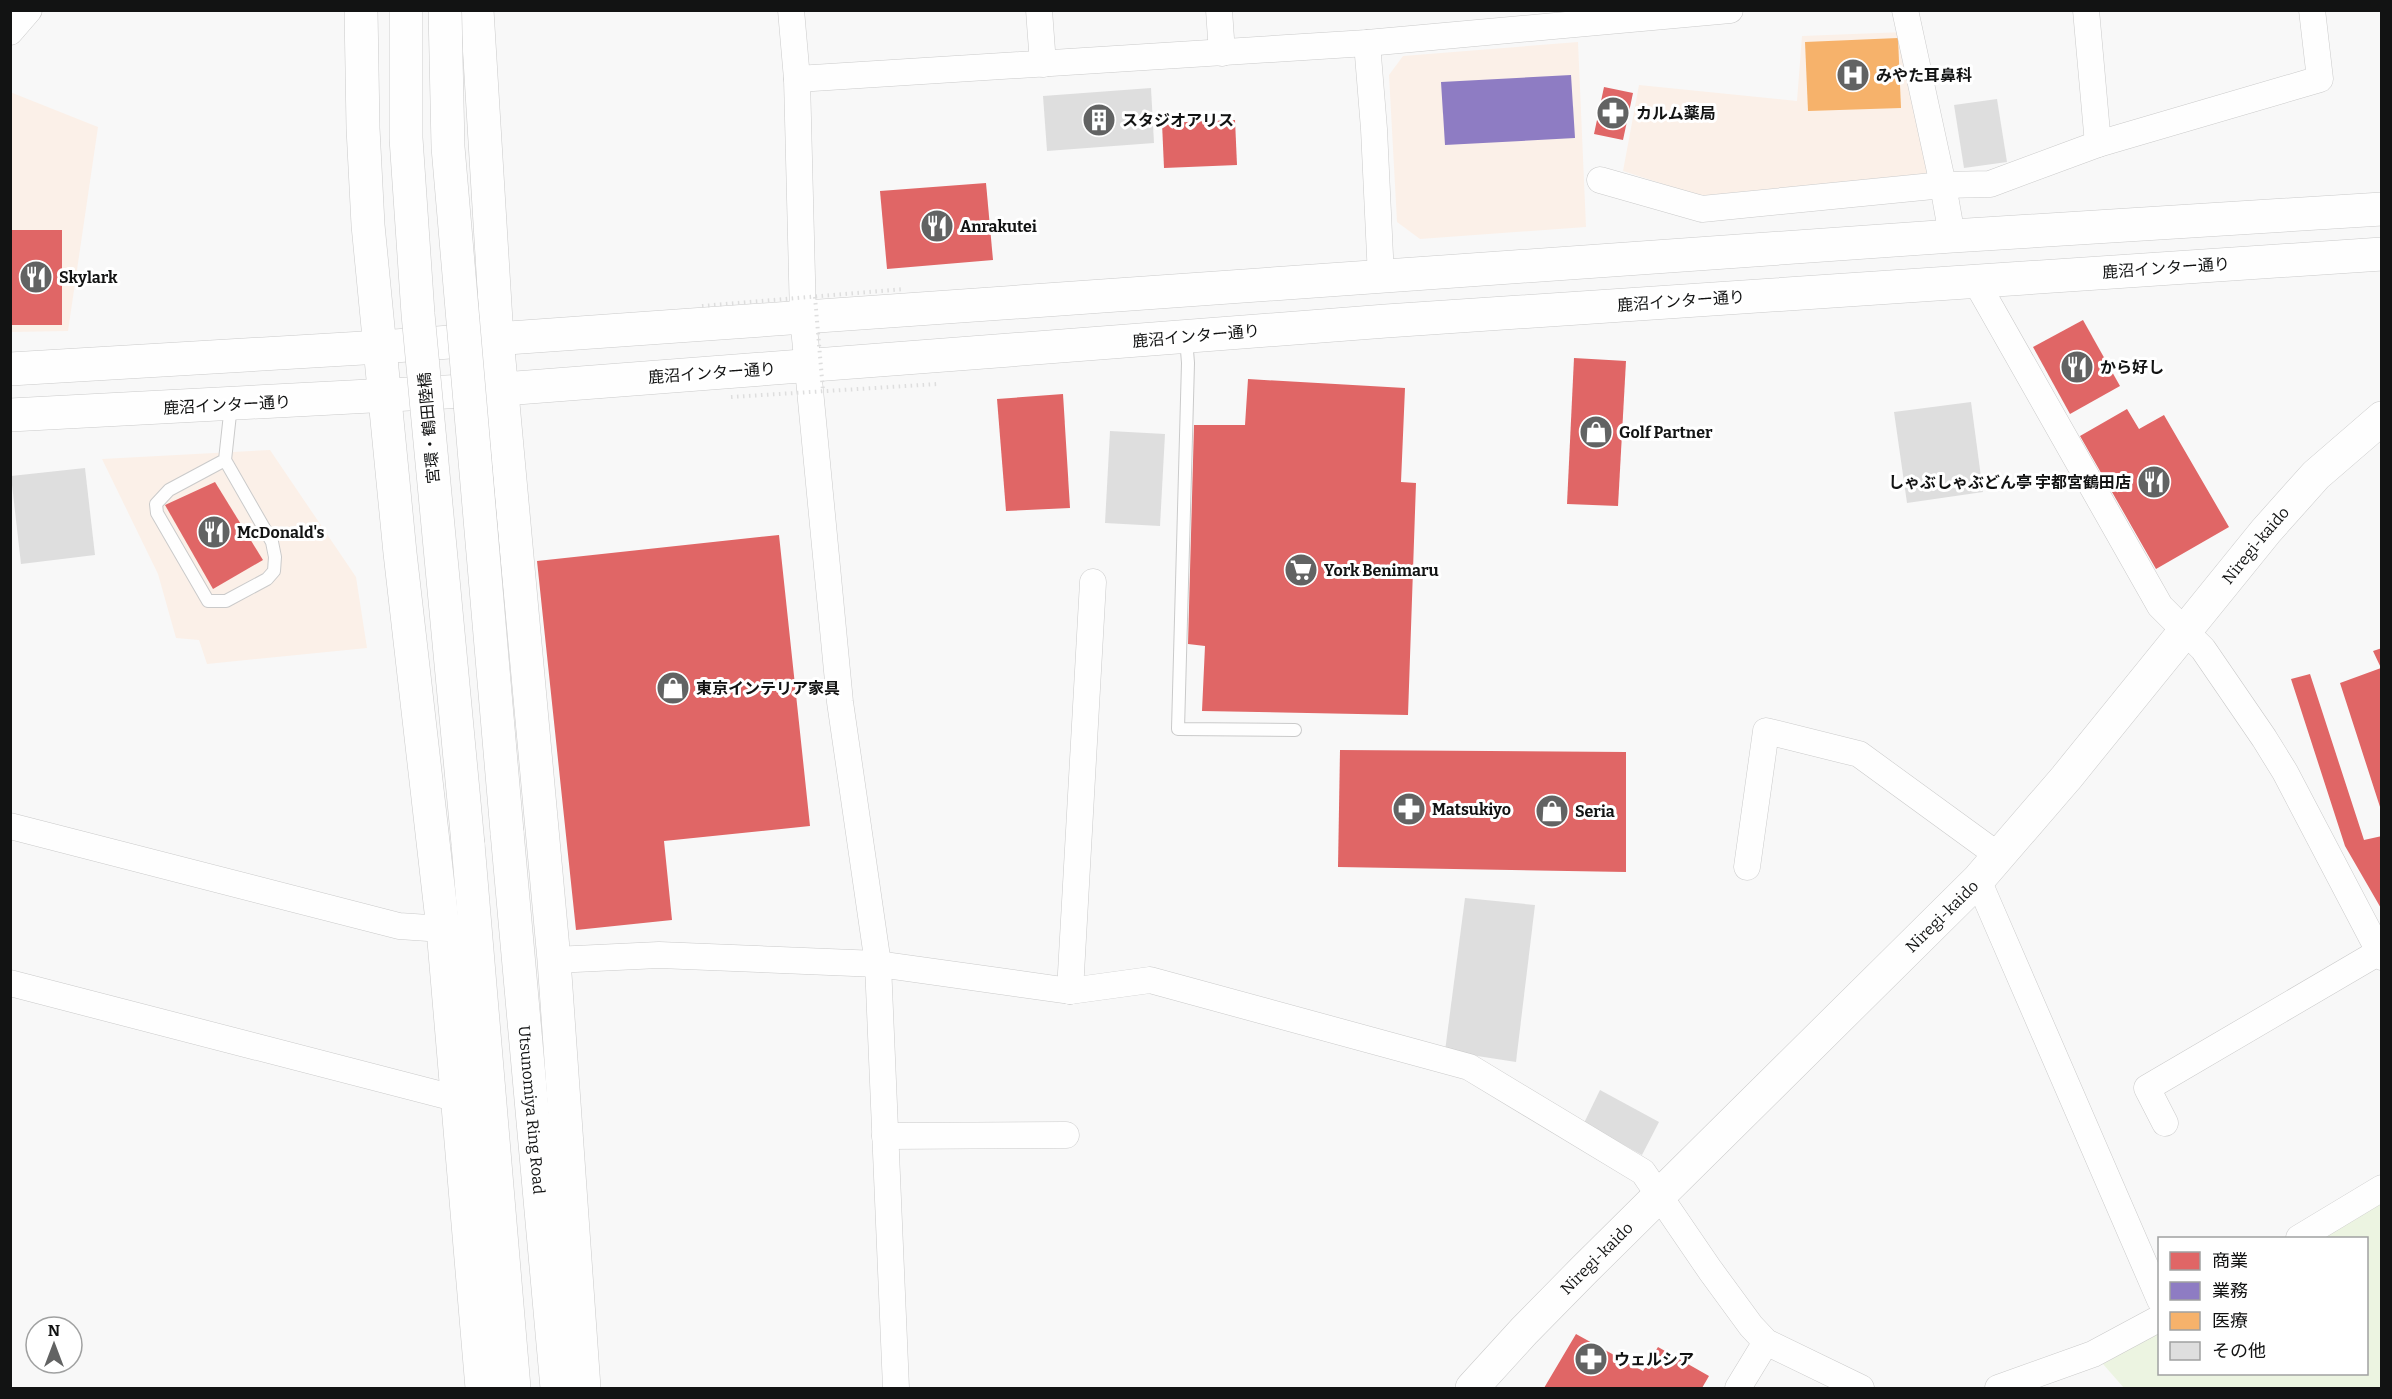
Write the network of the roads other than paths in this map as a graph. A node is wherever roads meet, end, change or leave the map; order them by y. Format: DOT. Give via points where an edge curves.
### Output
graph roads {
  1 [pos="29,10"];
  2 [pos="361,10"];
  3 [pos="406,10"];
  4 [pos="445,10"];
  5 [pos="477,10"];
  6 [pos="791,10"];
  7 [pos="1039,10"];
  8 [pos="1219,10"];
  9 [pos="1730,10"];
  10 [pos="1905,10"];
  11 [pos="2086,10"];
  12 [pos="2312,10"];
  13 [pos="10,32"];
  14 [pos="1366,43"];
  15 [pos="1222,53"];
  16 [pos="1043,64"];
  17 [pos="797,80"];
  18 [pos="2098,144"];
  19 [pos="1600,180"];
  20 [pos="1943,185"];
  21 [pos="2382,209"];
  22 [pos="1952,236"];
  23 [pos="2382,254"];
  24 [pos="1381,277"];
  25 [pos="1976,280"];
  26 [pos="809,307"];
  27 [pos="1186,337"];
  28 [pos="497,338"];
  29 [pos="380,347"];
  30 [pos="10,369"];
  31 [pos="816,379"];
  32 [pos="503,389"];
  33 [pos="385,397"];
  34 [pos="231,404"];
  35 [pos="10,415"];
  36 [pos="2382,418"];
  37 [pos="225,460"];
  38 [pos="1093,582"];
  39 [pos="2185,631"];
  40 [pos="1295,730"];
  41 [pos="10,825"];
  42 [pos="1747,867"];
  43 [pos="1989,868"];
  44 [pos="443,929"];
  45 [pos="2380,955"];
  46 [pos="554,960"];
  47 [pos="878,964"];
  48 [pos="10,983"];
  49 [pos="1070,990"];
  50 [pos="458,1099"];
  51 [pos="2165,1123"];
  52 [pos="1066,1135"];
  53 [pos="885,1136"];
  54 [pos="2382,1188"];
  55 [pos="1660,1194"];
  56 [pos="2302,1237"];
  57 [pos="2158,1295"];
  58 [pos="2158,1319"];
  59 [pos="1766,1342"];
  60 [pos="482,1389"];
  61 [pos="514,1389"];
  62 [pos="557,1389"];
  63 [pos="584,1389"];
  64 [pos="896,1389"];
  65 [pos="1472,1389"];
  66 [pos="1738,1389"];
  67 [pos="1861,1389"];
  68 [pos="1998,1389"];
  1 -- 13 [label="street"];
  2 -- 29 [label="main road" via="364,160"];
  3 -- 61 [label="main road, 宮環・鶴田陸橋, bridge" via="406,138 418,302"];
  4 -- 62 [label="main road, Utsunomiya Ring Road, bridge" via="448,147"];
  5 -- 28 [label="main road"];
  6 -- 17 [label="street"];
  7 -- 16 [label="street"];
  8 -- 15 [label="street"];
  9 -- 14 [label="street"];
  10 -- 20 [label="street"];
  11 -- 18 [label="street"];
  12 -- 18 [label="street" via="2320,80"];
  14 -- 15 [label="street"];
  14 -- 24 [label="street"];
  15 -- 16 [label="street"];
  16 -- 17 [label="street"];
  17 -- 26 [label="street"];
  18 -- 20 [label="street" via="1990,184"];
  19 -- 20 [label="street" via="1702,209"];
  20 -- 22 [label="street"];
  21 -- 22 [label="main road"];
  22 -- 24 [label="main road"];
  23 -- 25 [label="main road, 鹿沼インター通り"];
  24 -- 26 [label="main road"];
  25 -- 27 [label="main road, 鹿沼インター通り"];
  25 -- 39 [label="street" via="2160,606"];
  26 -- 28 [label="main road"];
  26 -- 31 [label="street"];
  27 -- 31 [label="main road, 鹿沼インター通り"];
  27 -- 40 [label="lane" via="1178,729"];
  28 -- 29 [label="main road"];
  28 -- 32 [label="main road"];
  29 -- 30 [label="main road"];
  29 -- 33 [label="main road"];
  31 -- 32 [label="main road, 鹿沼インター通り"];
  31 -- 47 [label="street" via="840,702"];
  32 -- 33 [label="main road, 鹿沼インター通り"];
  32 -- 46 [label="main road"];
  33 -- 34 [label="main road, 鹿沼インター通り"];
  33 -- 44 [label="main road"];
  34 -- 35 [label="main road, 鹿沼インター通り"];
  34 -- 37 [label="lane"];
  36 -- 39 [label="main road, Niregi-kaido" via="2316,475"];
  37 -- 37 [label="lane" via="272,542 274,571 267,579 226,601 208,601 157,513 156,504 169,490"];
  38 -- 49 [label="street"];
  39 -- 43 [label="main road, Niregi-kaido"];
  39 -- 45 [label="street" via="2203,649 2285,772"];
  41 -- 44 [label="street" via="399,926"];
  42 -- 43 [label="street" via="1766,731 1859,754"];
  43 -- 55 [label="main road, Niregi-kaido"];
  43 -- 57 [label="street"];
  44 -- 50 [label="main road"];
  45 -- 51 [label="street" via="2147,1088"];
  46 -- 47 [label="street" via="659,955"];
  46 -- 63 [label="main road"];
  47 -- 49 [label="street"];
  47 -- 53 [label="street"];
  48 -- 50 [label="street"];
  49 -- 55 [label="street" via="1150,980 1469,1067 1643,1173"];
  50 -- 60 [label="main road"];
  52 -- 53 [label="street"];
  53 -- 64 [label="street"];
  54 -- 56 [label="street"];
  55 -- 59 [label="street" via="1750,1326"];
  55 -- 65 [label="main road, Niregi-kaido"];
  58 -- 68 [label="street" via="2093,1354"];
  59 -- 66 [label="street"];
  59 -- 67 [label="street"];
}
